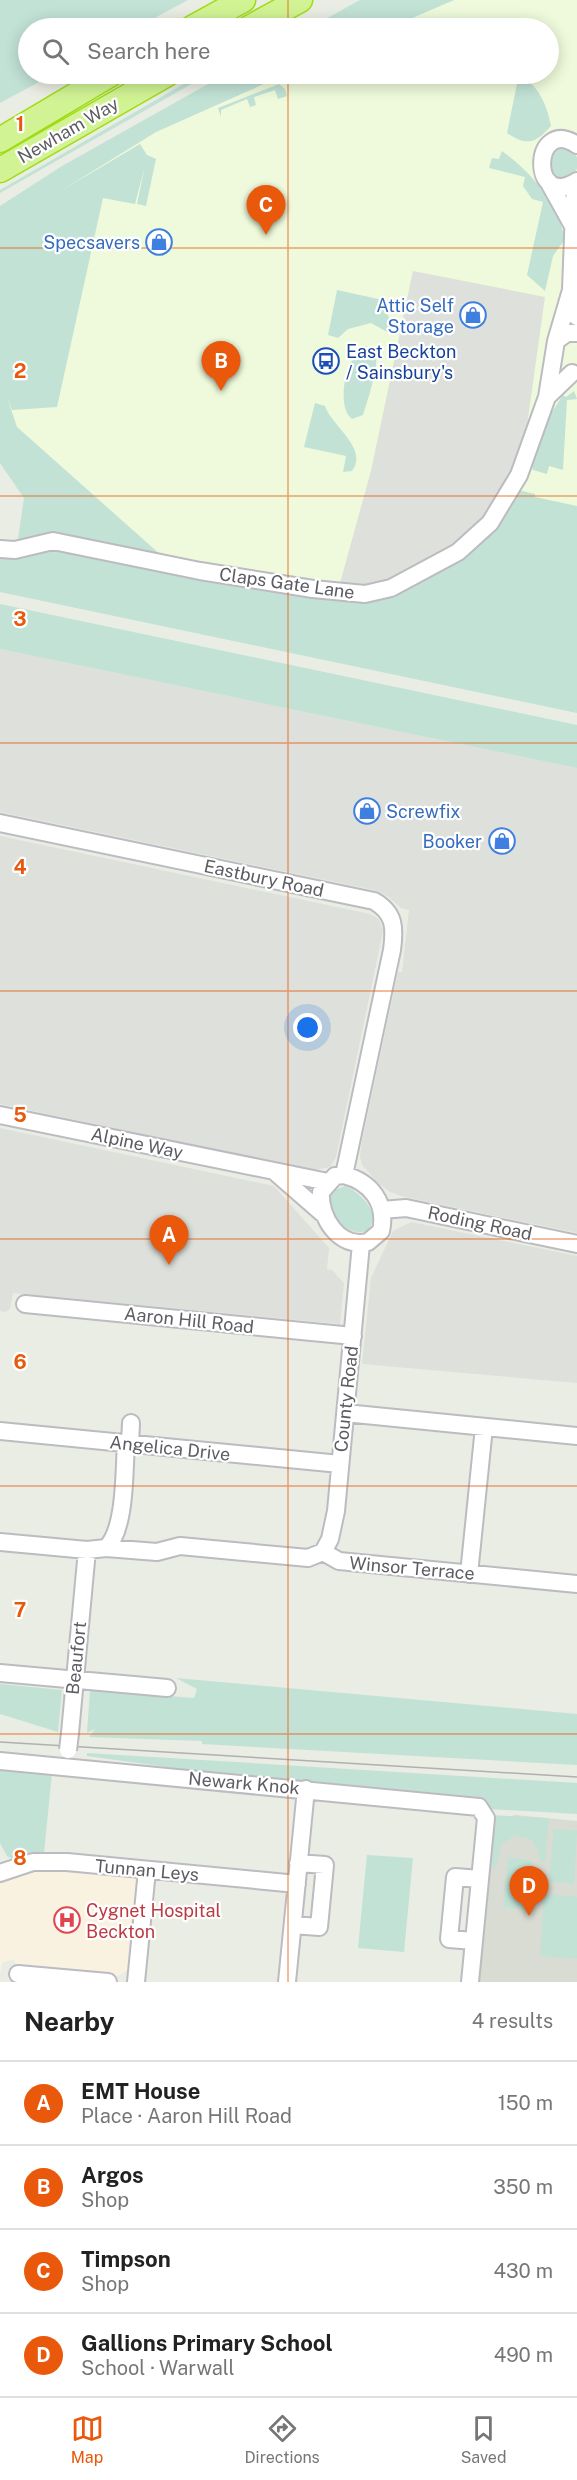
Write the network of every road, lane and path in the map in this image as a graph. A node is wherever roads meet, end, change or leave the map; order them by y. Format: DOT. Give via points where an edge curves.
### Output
graph roads {
  1 [pos="243,0"];
  2 [pos="300,0"];
  3 [pos="210,18"];
  4 [pos="267,18"];
  5 [pos="94,84"];
  6 [pos="150,84"];
  7 [pos="0,140"];
  8 [pos="576,144"];
  9 [pos="0,170"];
  10 [pos="548,181"];
  11 [pos="576,182"];
  12 [pos="573,227"];
  13 [pos="571,290"];
  14 [pos="577,317"];
  15 [pos="577,333"];
  16 [pos="556,341"];
  17 [pos="554,360"];
  18 [pos="575,372"];
  19 [pos="547,397"];
  20 [pos="0,549"];
  21 [pos="0,824"];
  22 [pos="0,1114"];
  23 [pos="274,1171"];
  24 [pos="344,1175"];
  25 [pos="328,1182"];
  26 [pos="382,1210"];
  27 [pos="322,1213"];
  28 [pos="361,1244"];
  29 [pos="577,1244"];
  30 [pos="25,1304"];
  31 [pos="353,1336"];
  32 [pos="345,1413"];
  33 [pos="131,1424"];
  34 [pos="484,1427"];
  35 [pos="0,1431"];
  36 [pos="577,1436"];
  37 [pos="128,1444"];
  38 [pos="340,1464"];
  39 [pos="0,1542"];
  40 [pos="106,1548"];
  41 [pos="87,1550"];
  42 [pos="323,1552"];
  43 [pos="469,1574"];
  44 [pos="577,1584"];
  45 [pos="0,1672"];
  46 [pos="75,1680"];
  47 [pos="168,1688"];
  48 [pos="68,1750"];
  49 [pos="0,1761"];
  50 [pos="306,1789"];
  51 [pos="298,1863"];
  52 [pos="1,1869"];
  53 [pos="147,1870"];
  54 [pos="480,1879"];
  55 [pos="297,1884"];
  56 [pos="293,1925"];
  57 [pos="474,1941"];
  58 [pos="18,1974"];
  59 [pos="108,1982"];
  60 [pos="136,1982"];
  61 [pos="287,1982"];
  62 [pos="470,1982"];
  1 -- 3 [label="highway"];
  2 -- 4 [label="highway"];
  5 -- 7 [label="highway, Newham Way"];
  6 -- 9 [label="highway, Newham Way"];
  8 -- 10 [label="street" via="561,140 545,148 540,163"];
  10 -- 11 [label="street" via="560,186"];
  10 -- 12 [label="street"];
  11 -- 12 [label="street"];
  12 -- 13 [label="street"];
  13 -- 14 [label="street"];
  13 -- 16 [label="street, Claps Gate Lane"];
  15 -- 16 [label="street" via="567,333"];
  16 -- 17 [label="street, Claps Gate Lane"];
  17 -- 18 [label="street, Claps Gate Lane" via="565,371"];
  17 -- 19 [label="street, Claps Gate Lane"];
  18 -- 19 [label="street, Claps Gate Lane"];
  19 -- 20 [label="street, Claps Gate Lane" via="519,475 490,523 451,556 391,588 365,594 314,589 53,542"];
  21 -- 24 [label="street, Eastbury Road" via="374,901 386,908 395,931"];
  22 -- 23 [label="street, Alpine Way"];
  23 -- 25 [label="street, Alpine Way"];
  23 -- 27 [label="street, Alpine Way"];
  24 -- 25 [label="street"];
  24 -- 26 [label="street" via="370,1188"];
  25 -- 27 [label="street" via="321,1192"];
  26 -- 28 [label="street" via="381,1231"];
  26 -- 29 [label="street, Roding Road" via="406,1208"];
  27 -- 28 [label="street, Alpine Way" via="343,1238"];
  28 -- 31 [label="street, County Road"];
  30 -- 31 [label="street, Aaron Hill Road"];
  31 -- 32 [label="street, County Road"];
  32 -- 34 [label="street"];
  32 -- 38 [label="street, County Road"];
  33 -- 37 [label="street"];
  34 -- 36 [label="street"];
  34 -- 43 [label="street"];
  35 -- 37 [label="street, Angelica Drive"];
  37 -- 38 [label="street, Angelica Drive"];
  37 -- 40 [label="street" via="119,1522 113,1542"];
  38 -- 42 [label="street, County Road" via="334,1524"];
  39 -- 41 [label="street, Winsor Terrace"];
  40 -- 41 [label="street, Winsor Terrace"];
  40 -- 42 [label="street, Winsor Terrace" via="157,1552 180,1546 308,1558"];
  41 -- 46 [label="street, Beaufort"];
  42 -- 43 [label="street, Winsor Terrace" via="339,1561"];
  43 -- 44 [label="street, Winsor Terrace"];
  45 -- 46 [label="street"];
  46 -- 47 [label="street"];
  46 -- 48 [label="street, Beaufort"];
  48 -- 49 [label="street, Newark Knok"];
  48 -- 50 [label="street, Newark Knok"];
  50 -- 51 [label="street"];
  50 -- 54 [label="street, Newark Knok" via="479,1807 485,1812"];
  51 -- 55 [label="street"];
  51 -- 56 [label="street" via="325,1865 319,1927"];
  52 -- 53 [label="street, Tunnan Leys" via="39,1862"];
  53 -- 55 [label="street, Tunnan Leys"];
  53 -- 60 [label="street"];
  54 -- 57 [label="street"];
  54 -- 57 [label="street" via="455,1877 449,1939"];
  55 -- 56 [label="street"];
  56 -- 61 [label="street"];
  57 -- 62 [label="street"];
  58 -- 59 [label="street"];
}
